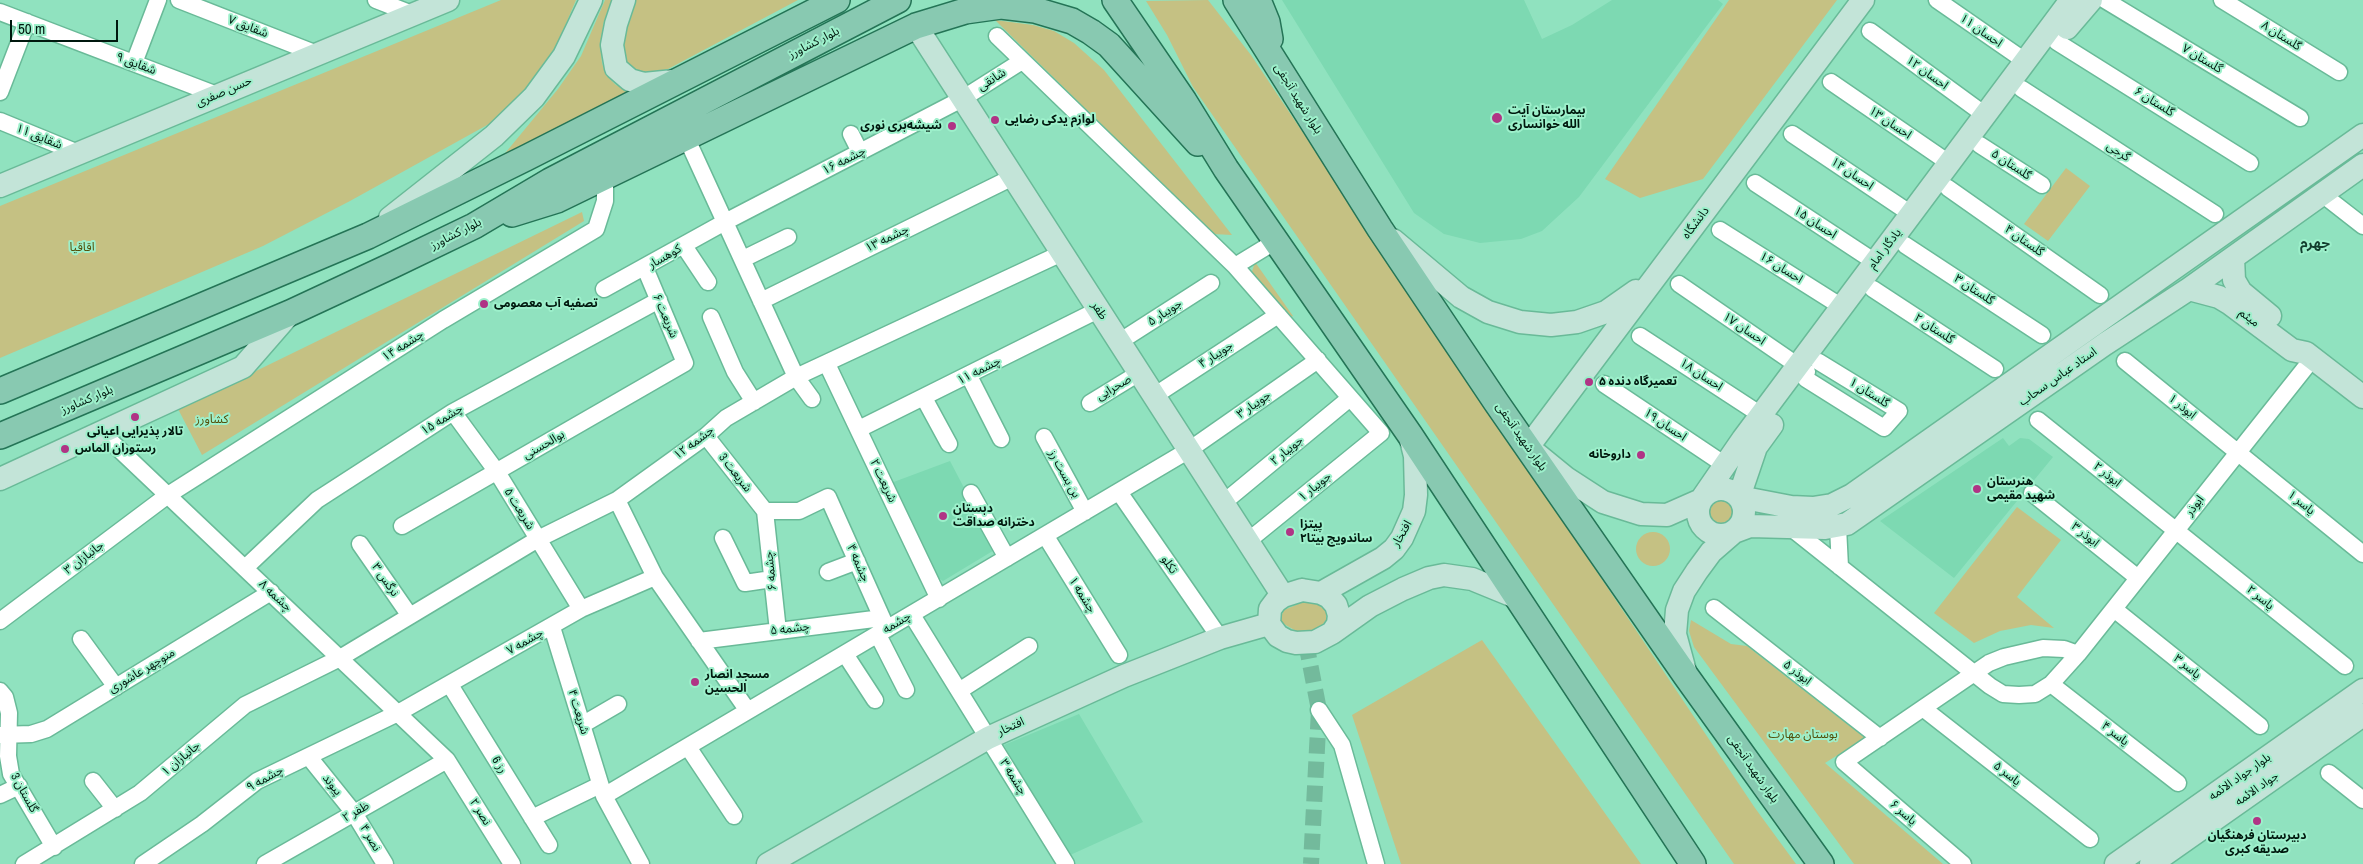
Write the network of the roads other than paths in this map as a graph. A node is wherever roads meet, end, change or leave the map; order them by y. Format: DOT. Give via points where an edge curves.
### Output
graph roads {
  1 [pos="158,0"];
  2 [pos="179,0"];
  3 [pos="376,0"];
  4 [pos="448,0"];
  5 [pos="591,0"];
  6 [pos="624,0"];
  7 [pos="837,0"];
  8 [pos="898,0"];
  9 [pos="1116,0"];
  10 [pos="1236,0"];
  11 [pos="1258,0"];
  12 [pos="1863,0"];
  13 [pos="1937,0"];
  14 [pos="2105,0"];
  15 [pos="2222,0"];
  16 [pos="2079,2"];
  17 [pos="0,12"];
  18 [pos="412,14"];
  19 [pos="27,22"];
  20 [pos="916,26"];
  21 [pos="1870,31"];
  22 [pos="997,36"];
  23 [pos="2057,42"];
  24 [pos="317,54"];
  25 [pos="1273,58"];
  26 [pos="1022,61"];
  27 [pos="2025,61"];
  28 [pos="134,64"];
  29 [pos="2339,72"];
  30 [pos="680,80"];
  31 [pos="1831,82"];
  32 [pos="2022,89"];
  33 [pos="0,92"];
  34 [pos="217,95"];
  35 [pos="962,99"];
  36 [pos="1985,115"];
  37 [pos="2300,118"];
  38 [pos="0,121"];
  39 [pos="850,134"];
  40 [pos="1792,134"];
  41 [pos="686,137"];
  42 [pos="1980,144"];
  43 [pos="2360,144"];
  44 [pos="860,152"];
  45 [pos="78,153"];
  46 [pos="1949,163"];
  47 [pos="2250,163"];
  48 [pos="2363,165"];
  49 [pos="1226,169"];
  50 [pos="605,177"];
  51 [pos="1013,177"];
  52 [pos="1755,183"];
  53 [pos="2042,185"];
  54 [pos="0,186"];
  55 [pos="1948,188"];
  56 [pos="2322,194"];
  57 [pos="1911,214"];
  58 [pos="2215,214"];
  59 [pos="725,222"];
  60 [pos="474,226"];
  61 [pos="2363,226"];
  62 [pos="1380,229"];
  63 [pos="1720,230"];
  64 [pos="368,236"];
  65 [pos="788,237"];
  66 [pos="1276,241"];
  67 [pos="1905,245"];
  68 [pos="684,246"];
  69 [pos="1062,253"];
  70 [pos="2233,258"];
  71 [pos="742,260"];
  72 [pos="1875,262"];
  73 [pos="1234,266"];
  74 [pos="645,268"];
  75 [pos="1655,277"];
  76 [pos="708,282"];
  77 [pos="1210,283"];
  78 [pos="1679,284"];
  79 [pos="1872,289"];
  80 [pos="604,290"];
  81 [pos="2189,290"];
  82 [pos="2100,295"];
  83 [pos="658,300"];
  84 [pos="761,301"];
  85 [pos="1842,307"];
  86 [pos="1098,310"];
  87 [pos="290,313"];
  88 [pos="1278,314"];
  89 [pos="711,317"];
  90 [pos="2042,335"];
  91 [pos="1640,336"];
  92 [pos="1120,342"];
  93 [pos="2309,356"];
  94 [pos="1318,360"];
  95 [pos="2125,361"];
  96 [pos="685,363"];
  97 [pos="827,364"];
  98 [pos="1995,369"];
  99 [pos="1808,370"];
  100 [pos="1139,373"];
  101 [pos="969,376"];
  102 [pos="796,377"];
  103 [pos="1604,384"];
  104 [pos="0,391"];
  105 [pos="1154,396"];
  106 [pos="2363,397"];
  107 [pos="924,398"];
  108 [pos="1350,398"];
  109 [pos="812,399"];
  110 [pos="754,402"];
  111 [pos="1090,402"];
  112 [pos="453,412"];
  113 [pos="1761,415"];
  114 [pos="2038,420"];
  115 [pos="858,429"];
  116 [pos="102,433"];
  117 [pos="1410,435"];
  118 [pos="0,436"];
  119 [pos="706,436"];
  120 [pos="1044,437"];
  121 [pos="1002,439"];
  122 [pos="950,444"];
  123 [pos="1528,446"];
  124 [pos="1189,450"];
  125 [pos="2238,452"];
  126 [pos="1725,466"];
  127 [pos="497,472"];
  128 [pos="0,479"];
  129 [pos="1119,492"];
  130 [pos="971,493"];
  131 [pos="2032,493"];
  132 [pos="168,495"];
  133 [pos="1739,497"];
  134 [pos="617,500"];
  135 [pos="1701,500"];
  136 [pos="1223,503"];
  137 [pos="765,511"];
  138 [pos="1085,512"];
  139 [pos="402,526"];
  140 [pos="1790,527"];
  141 [pos="1838,527"];
  142 [pos="2176,530"];
  143 [pos="1734,532"];
  144 [pos="1045,535"];
  145 [pos="723,538"];
  146 [pos="538,539"];
  147 [pos="1248,541"];
  148 [pos="360,544"];
  149 [pos="2363,554"];
  150 [pos="1007,558"];
  151 [pos="857,561"];
  152 [pos="245,568"];
  153 [pos="1840,568"];
  154 [pos="828,572"];
  155 [pos="655,577"];
  156 [pos="2138,578"];
  157 [pos="772,579"];
  158 [pos="271,592"];
  159 [pos="1321,593"];
  160 [pos="1284,596"];
  161 [pos="1516,597"];
  162 [pos="938,599"];
  163 [pos="1714,608"];
  164 [pos="581,609"];
  165 [pos="2114,609"];
  166 [pos="912,615"];
  167 [pos="410,616"];
  168 [pos="0,621"];
  169 [pos="1269,624"];
  170 [pos="552,627"];
  171 [pos="882,627"];
  172 [pos="778,631"];
  173 [pos="1332,633"];
  174 [pos="1220,638"];
  175 [pos="81,639"];
  176 [pos="699,641"];
  177 [pos="1030,646"];
  178 [pos="845,654"];
  179 [pos="2078,654"];
  180 [pos="1119,655"];
  181 [pos="340,658"];
  182 [pos="2345,666"];
  183 [pos="1976,674"];
  184 [pos="1686,676"];
  185 [pos="2051,684"];
  186 [pos="450,685"];
  187 [pos="116,687"];
  188 [pos="906,690"];
  189 [pos="2363,690"];
  190 [pos="0,691"];
  191 [pos="959,691"];
  192 [pos="875,700"];
  193 [pos="618,704"];
  194 [pos="1924,709"];
  195 [pos="1320,710"];
  196 [pos="748,712"];
  197 [pos="398,713"];
  198 [pos="2363,714"];
  199 [pos="582,725"];
  200 [pos="2260,726"];
  201 [pos="4,735"];
  202 [pos="988,738"];
  203 [pos="1880,738"];
  204 [pos="688,747"];
  205 [pos="309,757"];
  206 [pos="447,760"];
  207 [pos="2328,773"];
  208 [pos="93,781"];
  209 [pos="2178,783"];
  210 [pos="19,786"];
  211 [pos="602,790"];
  212 [pos="0,795"];
  213 [pos="2363,800"];
  214 [pos="115,809"];
  215 [pos="354,813"];
  216 [pos="734,816"];
  217 [pos="532,818"];
  218 [pos="2090,839"];
  219 [pos="549,845"];
  220 [pos="54,847"];
  221 [pos="24,864"];
  222 [pos="143,864"];
  223 [pos="265,864"];
  224 [pos="385,864"];
  225 [pos="512,864"];
  226 [pos="641,864"];
  227 [pos="768,864"];
  228 [pos="1066,864"];
  229 [pos="1376,864"];
  230 [pos="1693,864"];
  231 [pos="1821,864"];
  232 [pos="1963,864"];
  233 [pos="2116,864"];
  234 [pos="2151,864"];
  1 -- 28 [label="street"];
  2 -- 24 [label="street, شقایق ۷"];
  3 -- 18 [label="street"];
  4 -- 18 [label="street, حسن صفری"];
  5 -- 64 [label="street" via="564,56 534,97 494,136"];
  6 -- 30 [label="street" via="612,45 616,68 630,80 644,84"];
  7 -- 30 [label="main road"];
  8 -- 60 [label="main road, بلوار کشاورز" via="550,181"];
  9 -- 49 [label="main road"];
  10 -- 25 [label="main road, بلوار شهید آنجفی"];
  11 -- 25 [label="main road" via="1267,22"];
  12 -- 75 [label="street, دانشگاه"];
  13 -- 27 [label="street, احسان ۱۱"];
  14 -- 37 [label="street, گلستان ۷"];
  15 -- 29 [label="street, گلستان ۸"];
  16 -- 23 [label="street, یادگار امام"];
  16 -- 27 [label="street, یادگار امام"];
  17 -- 19 [label="street, شقایق ۹"];
  18 -- 24 [label="street, حسن صفری"];
  19 -- 28 [label="street, شقایق ۹"];
  19 -- 33 [label="street"];
  20 -- 35 [label="street, ظفر"];
  20 -- 41 [label="main road"];
  20 -- 49 [label="main road" via="965,11 1001,6 1035,10 1072,21 1109,45 1181,127"];
  21 -- 36 [label="street, احسان ۱۲"];
  22 -- 26 [label="street"];
  23 -- 32 [label="street, یادگار امام"];
  23 -- 47 [label="street, گلستان ۶"];
  24 -- 34 [label="street, حسن صفری"];
  25 -- 62 [label="main road, بلوار شهید آنجفی"];
  26 -- 35 [label="street, شانقی"];
  26 -- 73 [label="street"];
  27 -- 36 [label="street, یادگار امام"];
  28 -- 34 [label="street, شقایق ۹"];
  30 -- 64 [label="main road"];
  31 -- 46 [label="street, احسان ۱۳"];
  32 -- 42 [label="street, یادگار امام"];
  32 -- 58 [label="street, گرجی"];
  34 -- 45 [label="street, حسن صفری"];
  35 -- 44 [label="street, چشمه ۱۶"];
  35 -- 51 [label="street, ظفر"];
  36 -- 46 [label="street, یادگار امام"];
  38 -- 45 [label="street, شقایق ۱۱"];
  39 -- 44 [label="street"];
  40 -- 57 [label="street, احسان ۱۴"];
  41 -- 50 [label="main road"];
  41 -- 59 [label="street"];
  42 -- 53 [label="street, گلستان ۵"];
  42 -- 55 [label="street, یادگار امام"];
  43 -- 133 [label="street, استاد عباس سحاب" via="2006,385 1852,495 1832,505 1814,508"];
  44 -- 59 [label="street, چشمه ۱۶"];
  45 -- 54 [label="street, حسن صفری"];
  46 -- 57 [label="street, یادگار امام"];
  48 -- 56 [label="street, استاد عباس سحاب"];
  49 -- 66 [label="main road"];
  50 -- 60 [label="main road" via="557,200"];
  50 -- 132 [label="street, چشمه ۱۴" via="605,200 596,229 443,320"];
  51 -- 69 [label="street, ظفر"];
  51 -- 84 [label="street, چشمه ۱۳"];
  52 -- 72 [label="street, احسان ۱۵"];
  55 -- 67 [label="street, یادگار امام"];
  55 -- 82 [label="street, گلستان ۴"];
  56 -- 61 [label="street"];
  56 -- 70 [label="street, استاد عباس سحاب"];
  57 -- 72 [label="street, یادگار امام"];
  59 -- 68 [label="street, کوهسار"];
  59 -- 71 [label="street"];
  60 -- 87 [label="main road, بلوار کشاورز"];
  62 -- 75 [label="street" via="1461,297 1488,312 1520,322 1551,325 1606,312"];
  62 -- 123 [label="main road, بلوار شهید آنجفی"];
  63 -- 85 [label="street, احسان ۱۶"];
  64 -- 104 [label="main road"];
  65 -- 71 [label="street"];
  66 -- 73 [label="street"];
  66 -- 117 [label="main road"];
  67 -- 79 [label="street, یادگار امام"];
  67 -- 90 [label="street, گلستان ۳"];
  68 -- 74 [label="street, کوهسار"];
  68 -- 76 [label="street"];
  69 -- 86 [label="street, ظفر"];
  69 -- 97 [label="street, چشمه ۱۲"];
  70 -- 81 [label="street, استاد عباس سحاب"];
  70 -- 93 [label="street, میثم" via="2234,280 2241,292 2302,342"];
  71 -- 84 [label="street"];
  72 -- 85 [label="street, یادگار امام"];
  73 -- 88 [label="street"];
  74 -- 80 [label="street, کوهسار"];
  74 -- 83 [label="street, شریعت ۶"];
  75 -- 123 [label="street, دانشگاه"];
  77 -- 92 [label="street, جویبار ۵"];
  78 -- 99 [label="street, احسان ۱۷"];
  79 -- 98 [label="street, گلستان ۲"];
  79 -- 99 [label="street, یادگار امام"];
  81 -- 93 [label="street, میثم" via="2219,297 2292,350"];
  81 -- 141 [label="street, استاد عباس سحاب" via="2097,349 1873,508"];
  83 -- 96 [label="street, شریعت ۶"];
  83 -- 112 [label="street, چشمه ۱۵"];
  84 -- 102 [label="street"];
  85 -- 99 [label="street, یادگار امام"];
  86 -- 92 [label="street, ظفر"];
  86 -- 101 [label="street, چشمه ۱۱"];
  87 -- 116 [label="street" via="243,367"];
  87 -- 118 [label="main road, بلوار کشاورز"];
  88 -- 94 [label="street"];
  88 -- 105 [label="street, جویبار ۴"];
  89 -- 110 [label="street" via="735,372"];
  91 -- 113 [label="street, احسان ۱۸"];
  92 -- 100 [label="street, ظفر"];
  93 -- 106 [label="street, میثم"];
  93 -- 125 [label="street, ابوذر"];
  94 -- 108 [label="street"];
  94 -- 124 [label="street, جویبار ۳"];
  95 -- 125 [label="street, ابوذر ۱"];
  96 -- 127 [label="street, بوالحسنی"];
  97 -- 102 [label="street, چشمه ۱۲"];
  97 -- 115 [label="street, شریعت ۲"];
  99 -- 99 [label="street, گلستان ۱" via="1884,428 1899,411"];
  99 -- 113 [label="street, یادگار امام"];
  99 -- 133 [label="street, یادگار امام" via="1756,447"];
  100 -- 105 [label="street, ظفر"];
  100 -- 111 [label="street, صحرایی"];
  101 -- 107 [label="street, چشمه ۱۱"];
  101 -- 121 [label="street"];
  102 -- 109 [label="street"];
  102 -- 110 [label="street, چشمه ۱۲"];
  103 -- 126 [label="street, احسان ۱۹"];
  105 -- 124 [label="street, ظفر"];
  107 -- 115 [label="street, چشمه ۱۱"];
  107 -- 122 [label="street"];
  108 -- 136 [label="street, جویبار ۲"];
  108 -- 147 [label="street, جویبار ۱" via="1381,433"];
  110 -- 119 [label="street, چشمه ۱۲" via="726,418"];
  112 -- 127 [label="street, شریعت ۵"];
  112 -- 152 [label="street, چشمه ۱۵" via="317,500"];
  113 -- 126 [label="street, یادگار امام"];
  114 -- 142 [label="street, ابوذر ۲"];
  115 -- 162 [label="street, شریعت ۲"];
  116 -- 128 [label="street"];
  116 -- 132 [label="street, چشمه ۸"];
  117 -- 159 [label="street, افتخار" via="1415,456 1416,496 1414,511 1402,538 1383,558"];
  117 -- 161 [label="main road"];
  119 -- 134 [label="street, چشمه ۱۲"];
  119 -- 137 [label="street, شریعت 3"];
  120 -- 138 [label="street, بن بست رز"];
  123 -- 135 [label="street" via="1566,478 1603,502 1641,514 1667,515"];
  123 -- 184 [label="main road, بلوار شهید آنجفی"];
  124 -- 129 [label="street, چشمه"];
  124 -- 136 [label="street, ظفر"];
  125 -- 142 [label="street, ابوذر"];
  125 -- 149 [label="street, یاسر ۱"];
  126 -- 135 [label="street, یادگار امام"];
  127 -- 139 [label="street, بوالحسنی"];
  127 -- 146 [label="street, شریعت ۵"];
  129 -- 138 [label="street, چشمه"];
  129 -- 174 [label="street, تکلو"];
  130 -- 150 [label="street"];
  131 -- 156 [label="street, ابوذر ۳"];
  132 -- 152 [label="street, چشمه ۸"];
  132 -- 168 [label="street, جانبازان ۳"];
  133 -- 135 [label="street" via="1734,492 1719,489 1712,490"];
  133 -- 143 [label="street" via="1744,512 1740,526"];
  134 -- 146 [label="street, چشمه ۱۲"];
  134 -- 155 [label="street"];
  135 -- 143 [label="street" via="1697,513 1702,526 1714,534"];
  136 -- 147 [label="street, ظفر"];
  137 -- 151 [label="street, چشمه ۴" via="799,511 828,498"];
  137 -- 157 [label="street, چشمه ۶"];
  138 -- 144 [label="street, چشمه"];
  140 -- 141 [label="street, استاد عباس سحاب"];
  140 -- 143 [label="street, استاد عباس سحاب" via="1750,526"];
  140 -- 153 [label="street"];
  141 -- 153 [label="street"];
  142 -- 156 [label="street, ابوذر"];
  142 -- 182 [label="street, یاسر ۲"];
  143 -- 184 [label="street" via="1711,552 1697,571 1677,610 1675,634"];
  144 -- 150 [label="street, چشمه"];
  144 -- 180 [label="street, چشمه ۱"];
  145 -- 157 [label="street" via="745,583"];
  146 -- 164 [label="street, شریعت ۵"];
  146 -- 167 [label="street, چشمه ۱۲"];
  147 -- 160 [label="street, ظفر"];
  148 -- 167 [label="street, نرگس ۳"];
  150 -- 162 [label="street, چشمه"];
  151 -- 154 [label="street"];
  151 -- 171 [label="street, چشمه ۴"];
  152 -- 158 [label="street, چشمه ۸"];
  153 -- 183 [label="street"];
  155 -- 164 [label="street, چشمه ۷"];
  155 -- 176 [label="street"];
  156 -- 165 [label="street, ابوذر"];
  157 -- 172 [label="street, چشمه ۶"];
  158 -- 181 [label="street, چشمه ۸"];
  158 -- 187 [label="street, منوچهر عاشوری"];
  159 -- 160 [label="street" via="1302,590"];
  159 -- 173 [label="street" via="1336,605 1339,615"];
  160 -- 169 [label="street" via="1270,609"];
  161 -- 173 [label="street" via="1472,579 1444,575 1429,578 1370,606"];
  161 -- 230 [label="main road"];
  162 -- 166 [label="street, چشمه"];
  163 -- 203 [label="street, ابوذر ۵"];
  164 -- 170 [label="street, چشمه ۷"];
  165 -- 179 [label="street, ابوذر"];
  165 -- 200 [label="street, یاسر ۳"];
  166 -- 171 [label="street, چشمه"];
  166 -- 191 [label="street, چشمه ۳"];
  167 -- 181 [label="street, چشمه ۱۲"];
  169 -- 173 [label="street" via="1278,636 1296,643 1315,642"];
  169 -- 174 [label="street, افتخار"];
  170 -- 186 [label="street, چشمه ۷"];
  170 -- 199 [label="street, شریعت ۴"];
  171 -- 172 [label="street, چشمه ۵"];
  171 -- 178 [label="street, چشمه"];
  171 -- 188 [label="street, چشمه ۴"];
  172 -- 176 [label="street, چشمه ۵"];
  174 -- 202 [label="street, افتخار" via="1124,676"];
  175 -- 187 [label="street"];
  176 -- 196 [label="street"];
  177 -- 191 [label="street"];
  178 -- 192 [label="street"];
  178 -- 196 [label="street, چشمه"];
  179 -- 183 [label="street" via="2064,649 2020,652 1989,663"];
  179 -- 185 [label="street, ابوذر"];
  181 -- 197 [label="street, چشمه ۸"];
  181 -- 214 [label="street, جانبازان ۱" via="245,705 140,793"];
  183 -- 185 [label="street" via="2003,694 2035,694"];
  183 -- 194 [label="street"];
  184 -- 231 [label="main road, بلوار شهید آنجفی"];
  185 -- 209 [label="street, یاسر ۴"];
  186 -- 197 [label="street, چشمه ۷"];
  186 -- 217 [label="street, رز 6"];
  187 -- 201 [label="street, منوچهر عاشوری" via="47,729 32,734"];
  189 -- 233 [label="street, بلوار جواد الائمه"];
  190 -- 201 [label="street, گلستان 3" via="9,713"];
  191 -- 202 [label="street, چشمه ۳"];
  193 -- 199 [label="street"];
  194 -- 203 [label="street"];
  194 -- 218 [label="street, یاسر ۵"];
  195 -- 229 [label="street" via="1342,745"];
  196 -- 204 [label="street, چشمه"];
  197 -- 205 [label="street, چشمه ۹"];
  197 -- 206 [label="street, چشمه ۸"];
  198 -- 234 [label="street, جواد الائمه"];
  199 -- 211 [label="street, شریعت ۴"];
  201 -- 210 [label="street, گلستان 3" via="12,774"];
  202 -- 227 [label="street, افتخار"];
  202 -- 228 [label="street, چشمه ۳"];
  203 -- 232 [label="street, یاسر ۶" via="1844,762"];
  204 -- 211 [label="street, چشمه"];
  204 -- 216 [label="street"];
  205 -- 215 [label="street, پیوند"];
  205 -- 222 [label="street, چشمه ۹" via="257,781"];
  206 -- 215 [label="street, ظفر ۲"];
  206 -- 225 [label="street, نصر ۲"];
  207 -- 213 [label="street"];
  208 -- 214 [label="street"];
  210 -- 212 [label="street"];
  210 -- 220 [label="street, گلستان 3"];
  211 -- 217 [label="street, چشمه"];
  211 -- 226 [label="street"];
  214 -- 220 [label="street, جانبازان ۱"];
  215 -- 223 [label="street, ظفر ۲"];
  215 -- 224 [label="street, نصر ۴"];
  217 -- 219 [label="street, رز 6"];
  220 -- 221 [label="street, جانبازان ۱"];
}
